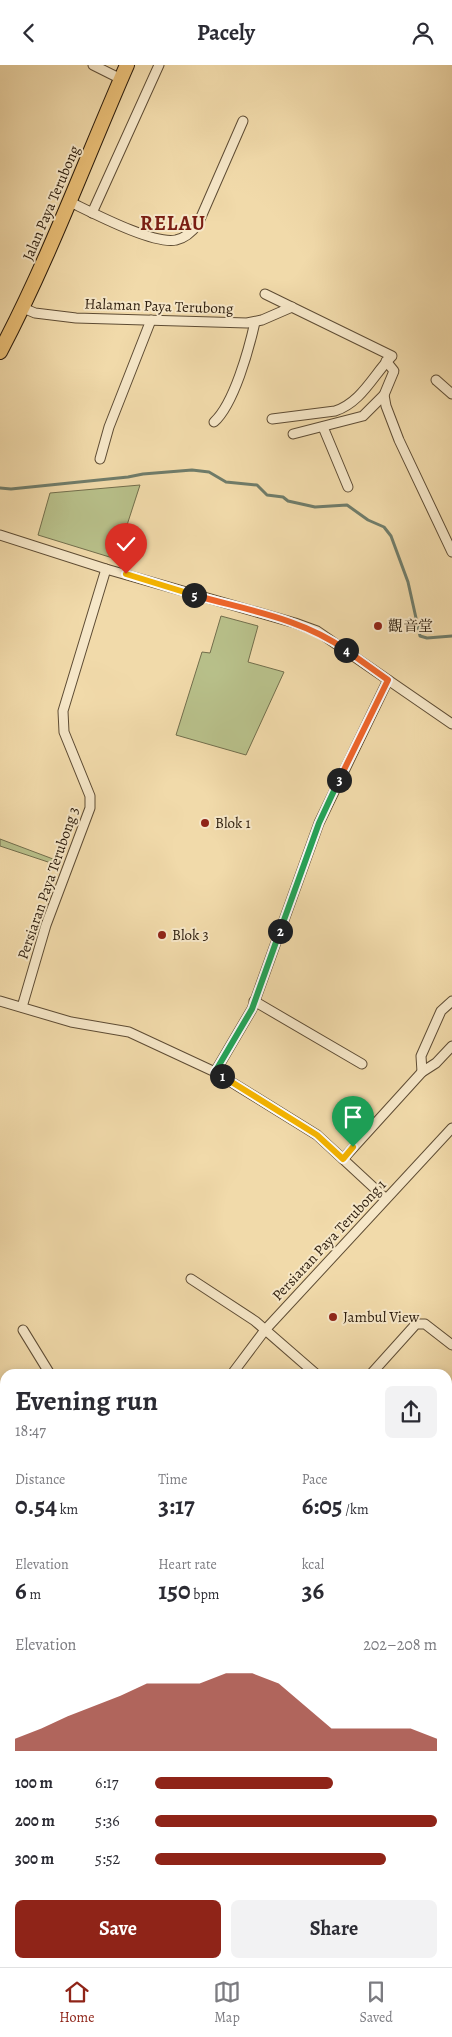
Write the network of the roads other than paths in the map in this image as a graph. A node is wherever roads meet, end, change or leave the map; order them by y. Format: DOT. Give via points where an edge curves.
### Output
graph roads {
  1 [pos="93,65"];
  2 [pos="128,65"];
  3 [pos="159,65"];
  4 [pos="121,79"];
  5 [pos="243,121"];
  6 [pos="70,202"];
  7 [pos="92,213"];
  8 [pos="265,294"];
  9 [pos="292,307"];
  10 [pos="23,308"];
  11 [pos="151,320"];
  12 [pos="255,322"];
  13 [pos="0,352"];
  14 [pos="389,359"];
  15 [pos="436,380"];
  16 [pos="452,394"];
  17 [pos="384,395"];
  18 [pos="272,419"];
  19 [pos="214,422"];
  20 [pos="323,427"];
  21 [pos="293,434"];
  22 [pos="100,459"];
  23 [pos="348,487"];
  24 [pos="0,535"];
  25 [pos="452,552"];
  26 [pos="106,569"];
  27 [pos="388,680"];
  28 [pos="452,724"];
  29 [pos="0,1001"];
  30 [pos="254,1001"];
  31 [pos="452,1001"];
  32 [pos="22,1007"];
  33 [pos="452,1046"];
  34 [pos="362,1064"];
  35 [pos="215,1072"];
  36 [pos="422,1072"];
  37 [pos="452,1128"];
  38 [pos="343,1159"];
  39 [pos="386,1199"];
  40 [pos="191,1279"];
  41 [pos="23,1330"];
  42 [pos="265,1330"];
  43 [pos="452,1345"];
  44 [pos="47,1369"];
  45 [pos="236,1369"];
  46 [pos="310,1369"];
  47 [pos="376,1369"];
  1 -- 4 [label="street"];
  2 -- 4 [label="main road, Jalan Paya Terubong"];
  3 -- 7 [label="street"];
  4 -- 6 [label="main road, Jalan Paya Terubong"];
  5 -- 7 [label="street" via="198,224 185,237 160,240"];
  6 -- 7 [label="street"];
  6 -- 10 [label="main road, Jalan Paya Terubong"];
  8 -- 9 [label="street"];
  9 -- 12 [label="street, Halaman Paya Terubong"];
  9 -- 14 [label="street"];
  10 -- 11 [label="street, Halaman Paya Terubong" via="55,316"];
  10 -- 13 [label="main road, Jalan Paya Terubong"];
  11 -- 12 [label="street, Halaman Paya Terubong"];
  11 -- 22 [label="street" via="109,427"];
  12 -- 19 [label="street" via="245,359 224,410"];
  14 -- 17 [label="street" via="394,371"];
  14 -- 18 [label="street" via="356,400 345,407"];
  15 -- 16 [label="street"];
  17 -- 20 [label="street" via="358,418"];
  17 -- 25 [label="street" via="399,439"];
  20 -- 21 [label="street"];
  20 -- 23 [label="street"];
  24 -- 26 [label="street"];
  26 -- 27 [label="street" via="317,631"];
  26 -- 32 [label="street, Persiaran Paya Terubong 3" via="62,711 64,732 90,796 90,808 46,925"];
  27 -- 28 [label="street"];
  27 -- 30 [label="street" via="319,823"];
  29 -- 32 [label="street"];
  30 -- 34 [label="street"];
  30 -- 35 [label="street"];
  31 -- 36 [label="street" via="441,1011 421,1056"];
  32 -- 35 [label="street" via="71,1022 129,1032"];
  33 -- 36 [label="street"];
  35 -- 38 [label="street" via="317,1135"];
  36 -- 38 [label="street"];
  37 -- 39 [label="street, Persiaran Paya Terubong 1"];
  38 -- 39 [label="street"];
  39 -- 42 [label="street, Persiaran Paya Terubong 1"];
  40 -- 42 [label="street"];
  41 -- 44 [label="street"];
  42 -- 45 [label="street, Persiaran Paya Terubong 1"];
  42 -- 46 [label="street"];
  43 -- 47 [label="street" via="425,1324 416,1325"];
}
